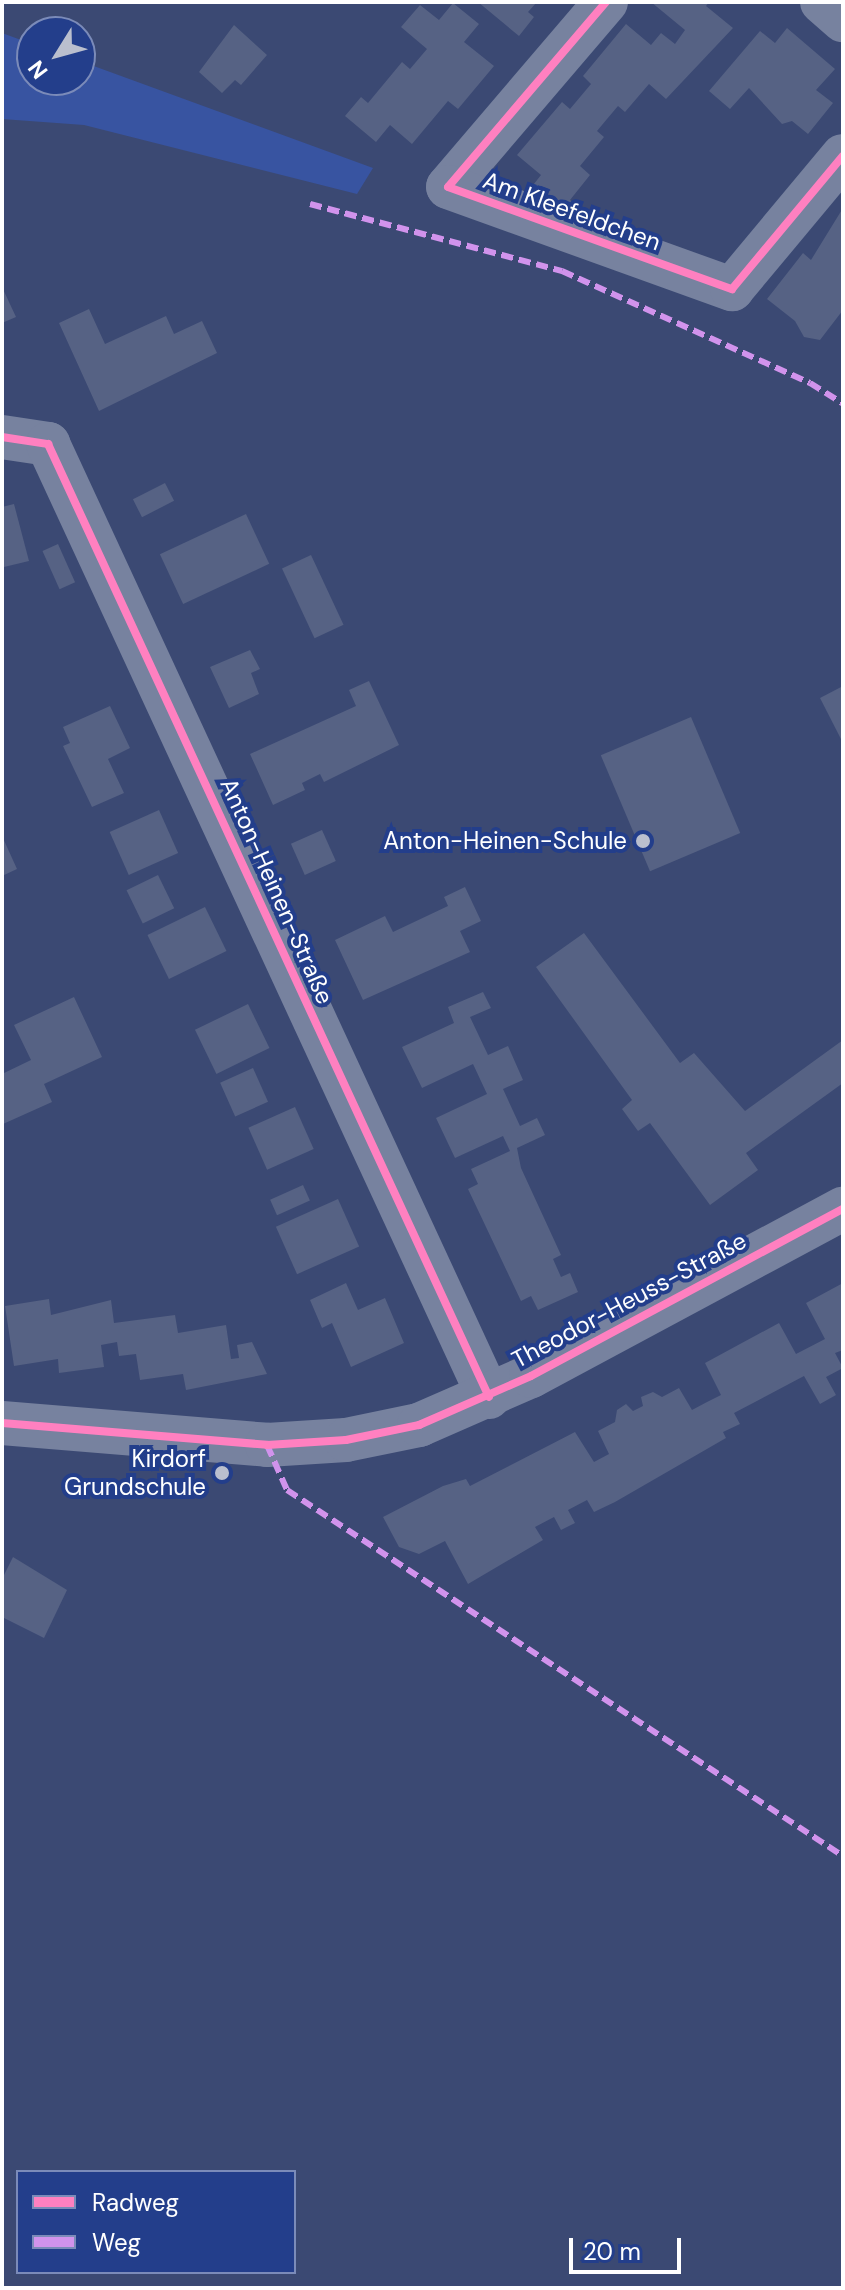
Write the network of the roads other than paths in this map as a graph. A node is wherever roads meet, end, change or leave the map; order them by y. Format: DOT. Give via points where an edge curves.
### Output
graph roads {
  1 [pos="606,2"];
  2 [pos="822,2"];
  3 [pos="843,20"];
  4 [pos="843,156"];
  5 [pos="2,437"];
  6 [pos="843,1209"];
  7 [pos="489,1397"];
  8 [pos="2,1423"];
  1 -- 4 [label="street, Am Kleefeldchen" via="448,187 732,289"];
  2 -- 3 [label="street"];
  5 -- 7 [label="street, Anton-Heinen-Straße" via="48,444"];
  6 -- 7 [label="street, Theodor-Heuss-Straße"];
  7 -- 8 [label="street, Theodor-Heuss-Straße" via="405,1428 267,1445"];
}
